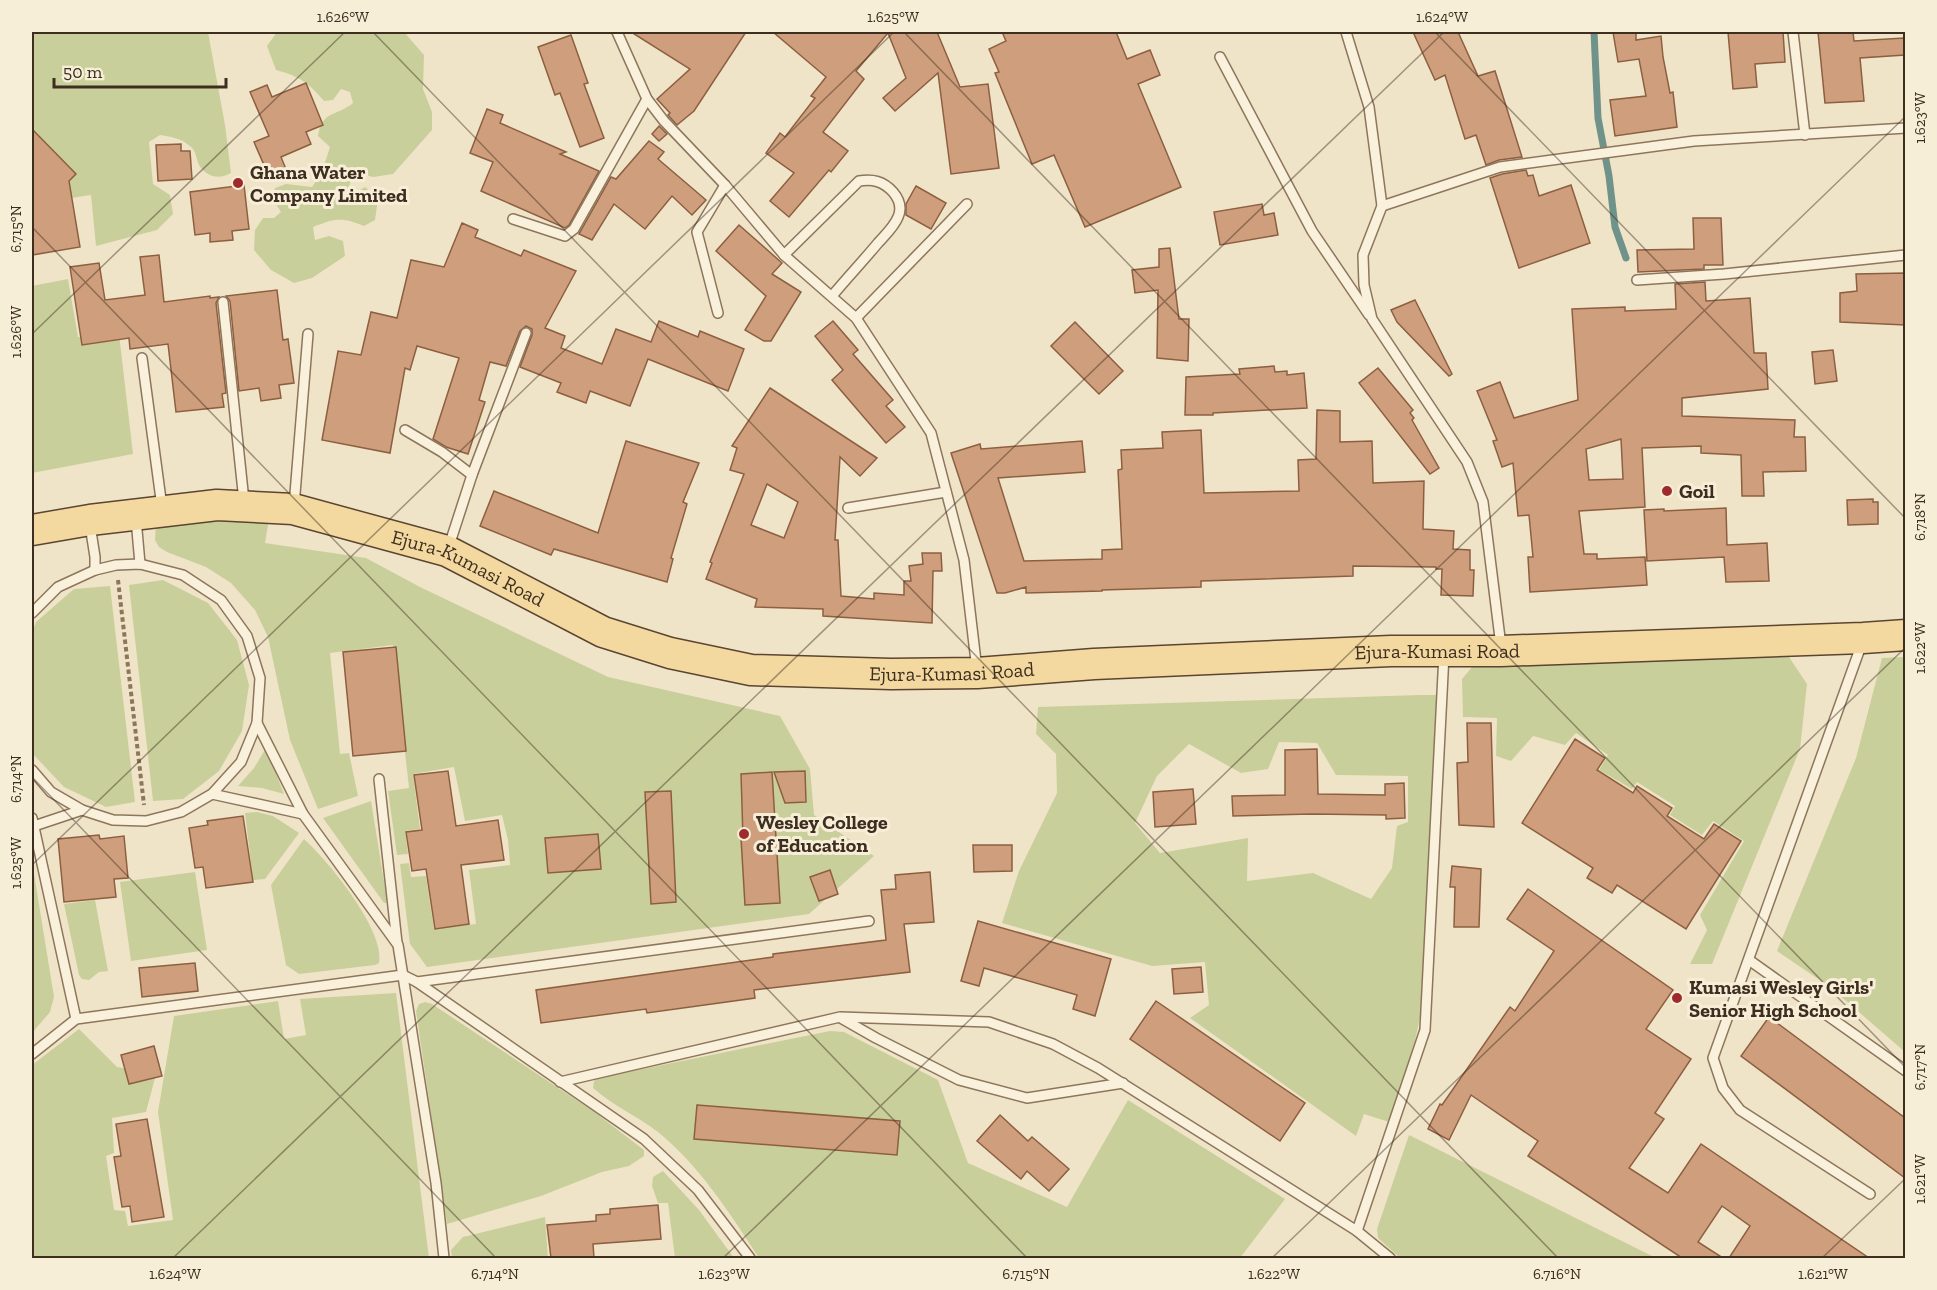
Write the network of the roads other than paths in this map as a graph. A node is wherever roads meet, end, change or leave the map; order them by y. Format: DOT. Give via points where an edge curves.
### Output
graph roads {
  1 [pos="617,32"];
  2 [pos="1346,32"];
  3 [pos="1793,32"];
  4 [pos="1220,57"];
  5 [pos="647,99"];
  6 [pos="1905,128"];
  7 [pos="1805,135"];
  8 [pos="725,185"];
  9 [pos="967,204"];
  10 [pos="1382,206"];
  11 [pos="513,219"];
  12 [pos="784,255"];
  13 [pos="1905,255"];
  14 [pos="1637,280"];
  15 [pos="832,296"];
  16 [pos="223,302"];
  17 [pos="718,313"];
  18 [pos="856,318"];
  19 [pos="1372,319"];
  20 [pos="526,333"];
  21 [pos="308,334"];
  22 [pos="142,358"];
  23 [pos="405,430"];
  24 [pos="472,475"];
  25 [pos="946,492"];
  26 [pos="245,507"];
  27 [pos="294,508"];
  28 [pos="848,508"];
  29 [pos="149,513"];
  30 [pos="90,520"];
  31 [pos="32,530"];
  32 [pos="447,551"];
  33 [pos="141,564"];
  34 [pos="95,570"];
  35 [pos="32,613"];
  36 [pos="1905,635"];
  37 [pos="1863,638"];
  38 [pos="1501,651"];
  39 [pos="1444,652"];
  40 [pos="977,673"];
  41 [pos="257,723"];
  42 [pos="32,770"];
  43 [pos="379,779"];
  44 [pos="212,794"];
  45 [pos="82,810"];
  46 [pos="303,814"];
  47 [pos="33,822"];
  48 [pos="869,921"];
  49 [pos="398,945"];
  50 [pos="1749,960"];
  51 [pos="403,975"];
  52 [pos="417,982"];
  53 [pos="840,1017"];
  54 [pos="76,1019"];
  55 [pos="32,1053"];
  56 [pos="1905,1071"];
  57 [pos="561,1082"];
  58 [pos="1123,1083"];
  59 [pos="1870,1194"];
  60 [pos="1357,1231"];
  61 [pos="444,1258"];
  62 [pos="750,1258"];
  63 [pos="1390,1258"];
  1 -- 5 [label="lane"];
  2 -- 10 [label="lane" via="1369,107"];
  3 -- 7 [label="lane"];
  4 -- 19 [label="lane" via="1312,231"];
  5 -- 8 [label="lane"];
  5 -- 11 [label="lane" via="570,233 565,236"];
  6 -- 7 [label="lane"];
  7 -- 10 [label="lane" via="1694,141 1500,167"];
  8 -- 12 [label="lane"];
  8 -- 17 [label="lane" via="697,232"];
  9 -- 18 [label="lane"];
  10 -- 19 [label="lane" via="1363,255 1364,285"];
  12 -- 15 [label="lane"];
  12 -- 15 [label="lane" via="859,181 880,182 888,187 900,204 899,217"];
  13 -- 14 [label="lane"];
  15 -- 18 [label="lane"];
  16 -- 26 [label="lane"];
  18 -- 25 [label="lane" via="931,433"];
  19 -- 38 [label="lane" via="1467,462 1483,502"];
  20 -- 24 [label="lane"];
  21 -- 27 [label="lane"];
  22 -- 29 [label="lane"];
  23 -- 24 [label="lane"];
  24 -- 32 [label="lane"];
  25 -- 28 [label="lane"];
  25 -- 40 [label="lane" via="964,560"];
  26 -- 27 [label="main road, Ejura-Kumasi Road"];
  26 -- 29 [label="main road, Ejura-Kumasi Road" via="217,505"];
  27 -- 32 [label="main road, Ejura-Kumasi Road"];
  29 -- 30 [label="main road, Ejura-Kumasi Road"];
  29 -- 33 [label="lane"];
  30 -- 31 [label="main road, Ejura-Kumasi Road"];
  30 -- 34 [label="lane"];
  32 -- 40 [label="main road, Ejura-Kumasi Road" via="603,632 670,653 751,670"];
  33 -- 34 [label="lane"];
  33 -- 41 [label="lane" via="183,576 221,600 247,636 260,678"];
  34 -- 35 [label="lane" via="58,587"];
  36 -- 37 [label="main road, Ejura-Kumasi Road"];
  37 -- 38 [label="main road, Ejura-Kumasi Road"];
  37 -- 50 [label="lane"];
  38 -- 39 [label="main road, Ejura-Kumasi Road"];
  39 -- 40 [label="main road, Ejura-Kumasi Road" via="1391,651"];
  39 -- 60 [label="lane" via="1425,1030"];
  41 -- 44 [label="lane" via="241,762"];
  41 -- 46 [label="lane"];
  42 -- 45 [label="lane" via="51,792"];
  43 -- 49 [label="lane"];
  44 -- 45 [label="lane" via="181,812 146,820 113,820"];
  44 -- 46 [label="lane"];
  45 -- 47 [label="lane"];
  46 -- 49 [label="lane"];
  47 -- 54 [label="lane"];
  48 -- 52 [label="lane"];
  49 -- 51 [label="lane"];
  50 -- 56 [label="lane"];
  50 -- 59 [label="lane" via="1713,1058 1723,1088 1740,1110"];
  51 -- 52 [label="lane"];
  51 -- 54 [label="lane"];
  51 -- 61 [label="lane"];
  52 -- 57 [label="lane"];
  53 -- 57 [label="lane"];
  53 -- 58 [label="lane" via="989,1022 1053,1044"];
  53 -- 58 [label="lane" via="958,1080 1027,1098"];
  54 -- 55 [label="lane"];
  57 -- 62 [label="lane" via="669,1161 698,1190"];
  58 -- 60 [label="lane"];
  60 -- 63 [label="lane"];
}
